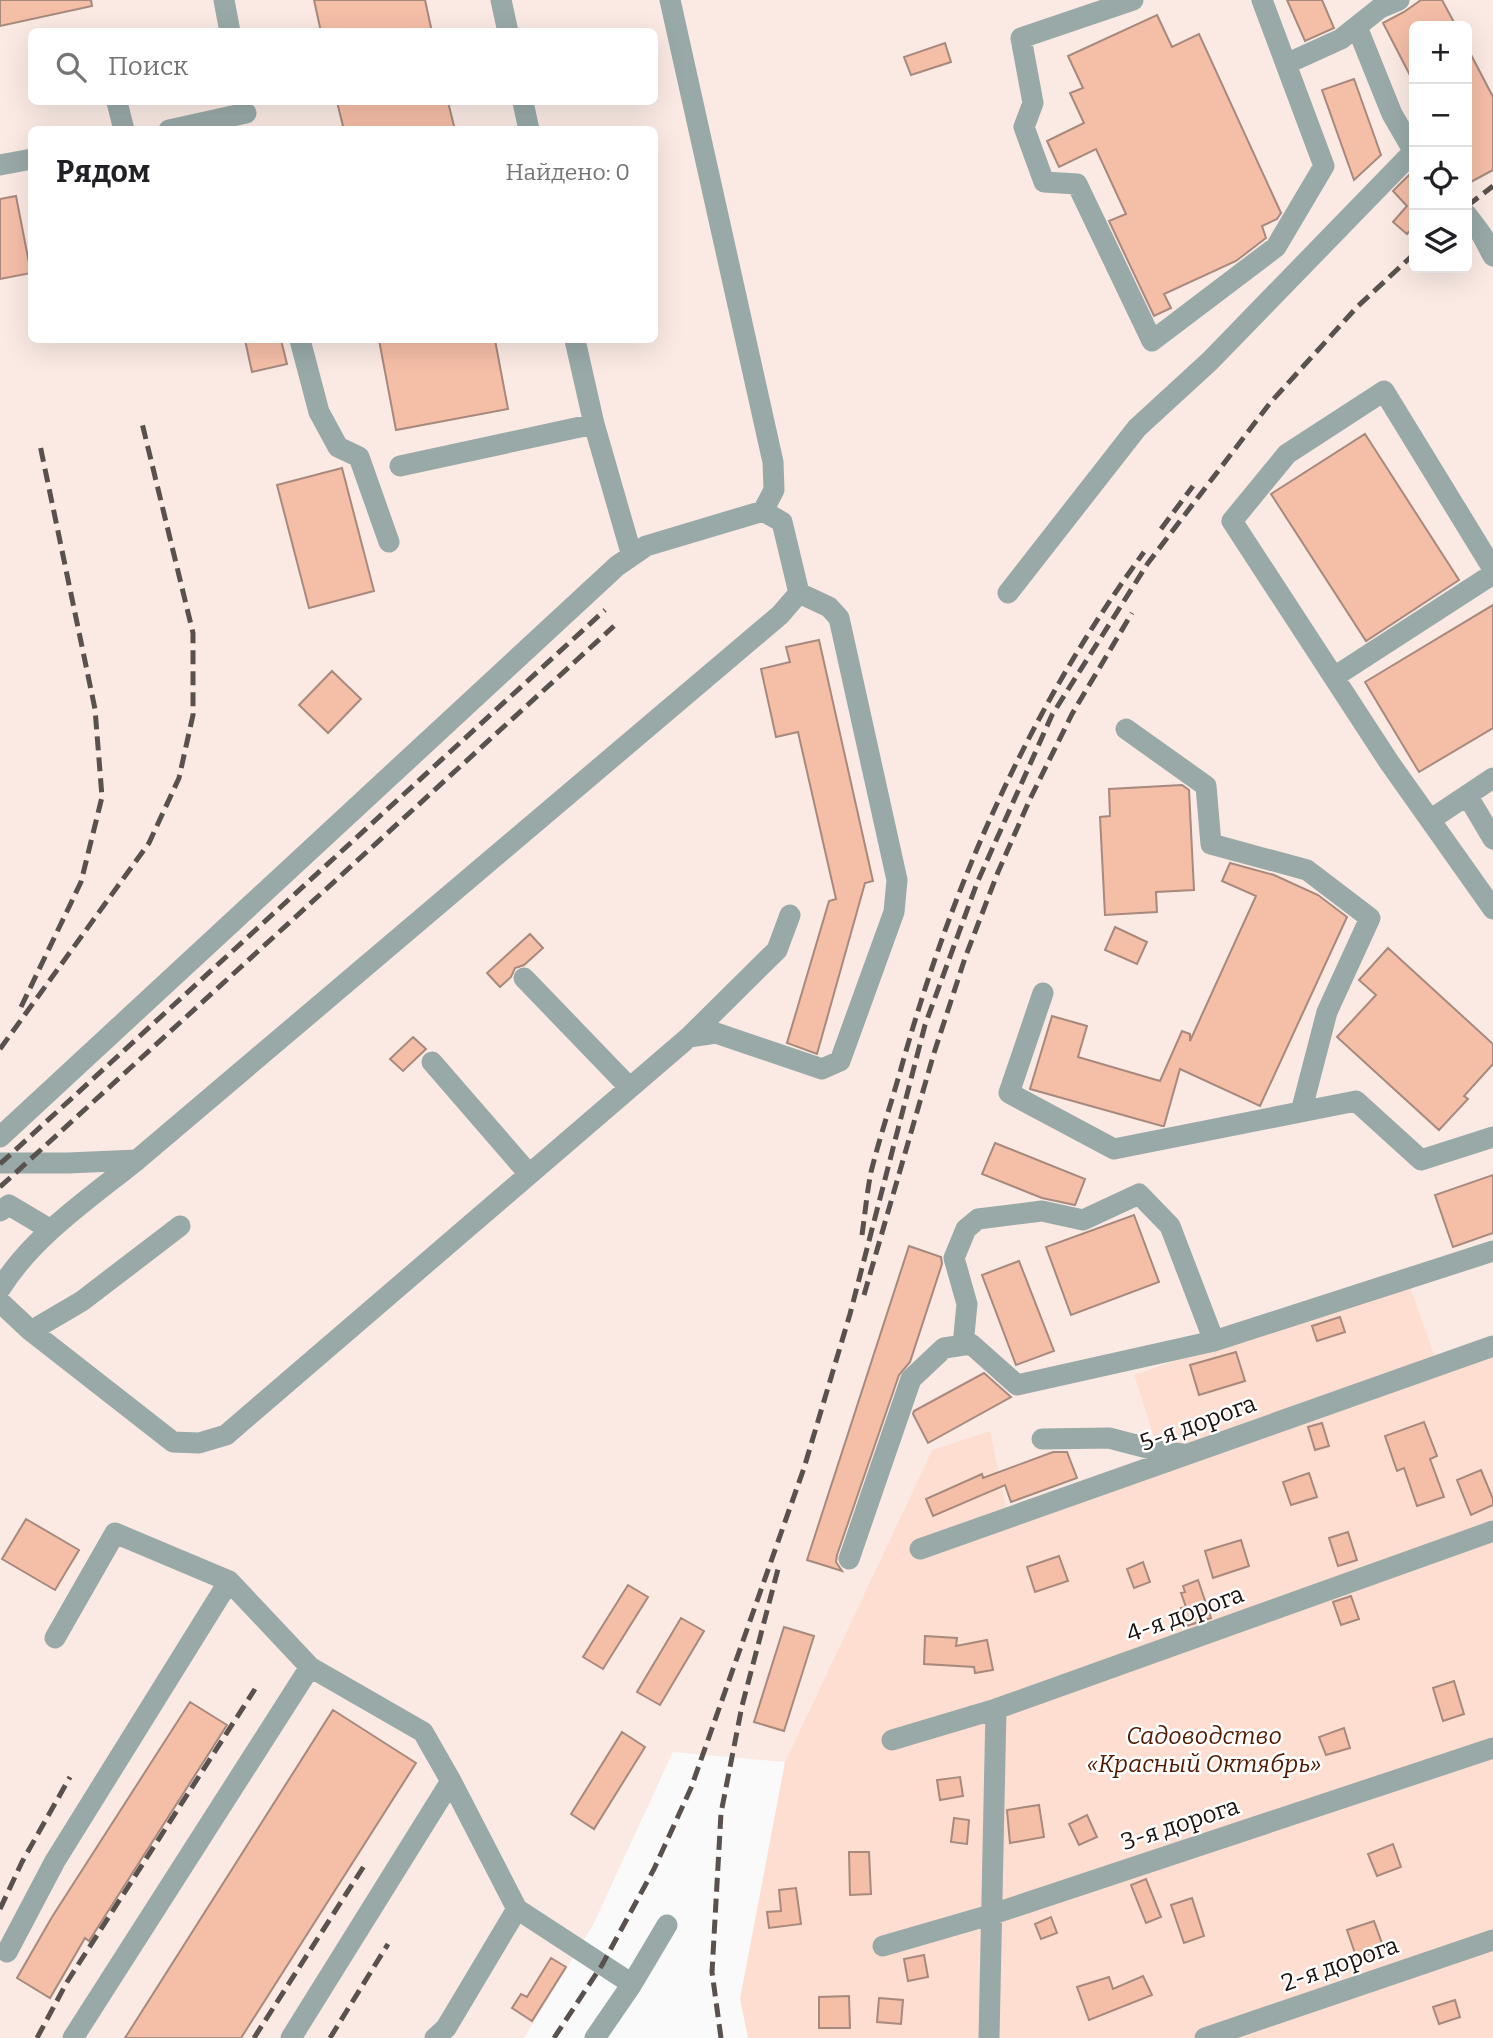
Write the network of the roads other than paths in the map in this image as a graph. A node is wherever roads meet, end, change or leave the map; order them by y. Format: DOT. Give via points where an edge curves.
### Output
graph roads {
  1 [pos="225,0"];
  2 [pos="501,0"];
  3 [pos="670,0"];
  4 [pos="1133,0"];
  5 [pos="1262,0"];
  6 [pos="1399,0"];
  7 [pos="1357,27"];
  8 [pos="229,28"];
  9 [pos="507,28"];
  10 [pos="1286,64"];
  11 [pos="118,105"];
  12 [pos="524,105"];
  13 [pos="246,115"];
  14 [pos="123,126"];
  15 [pos="190,126"];
  16 [pos="528,126"];
  17 [pos="1412,147"];
  18 [pos="1409,156"];
  19 [pos="28,160"];
  20 [pos="0,166"];
  21 [pos="1472,222"];
  22 [pos="1493,256"];
  23 [pos="301,343"];
  24 [pos="576,343"];
  25 [pos="594,424"];
  26 [pos="400,466"];
  27 [pos="763,511"];
  28 [pos="389,542"];
  29 [pos="632,556"];
  30 [pos="1493,569"];
  31 [pos="1493,574"];
  32 [pos="799,593"];
  33 [pos="1008,593"];
  34 [pos="1334,677"];
  35 [pos="1126,729"];
  36 [pos="1493,778"];
  37 [pos="1467,795"];
  38 [pos="1430,820"];
  39 [pos="1493,839"];
  40 [pos="1493,909"];
  41 [pos="790,915"];
  42 [pos="524,978"];
  43 [pos="1043,993"];
  44 [pos="689,1037"];
  45 [pos="432,1062"];
  46 [pos="630,1088"];
  47 [pos="1301,1112"];
  48 [pos="0,1137"];
  49 [pos="1493,1137"];
  50 [pos="137,1160"];
  51 [pos="0,1163"];
  52 [pos="529,1174"];
  53 [pos="0,1211"];
  54 [pos="180,1226"];
  55 [pos="51,1230"];
  56 [pos="1493,1251"];
  57 [pos="0,1289"];
  58 [pos="0,1302"];
  59 [pos="31,1331"];
  60 [pos="1214,1341"];
  61 [pos="964,1345"];
  62 [pos="1493,1346"];
  63 [pos="1042,1439"];
  64 [pos="1188,1454"];
  65 [pos="1493,1531"];
  66 [pos="920,1549"];
  67 [pos="849,1559"];
  68 [pos="229,1581"];
  69 [pos="55,1638"];
  70 [pos="310,1667"];
  71 [pos="996,1709"];
  72 [pos="892,1740"];
  73 [pos="1493,1748"];
  74 [pos="451,1781"];
  75 [pos="517,1909"];
  76 [pos="990,1915"];
  77 [pos="667,1925"];
  78 [pos="1493,1940"];
  79 [pos="883,1946"];
  80 [pos="7,1952"];
  81 [pos="632,1984"];
  82 [pos="74,2038"];
  83 [pos="290,2038"];
  84 [pos="435,2038"];
  85 [pos="595,2038"];
  86 [pos="989,2038"];
  87 [pos="1205,2038"];
  1 -- 8 [label="street"];
  2 -- 9 [label="street"];
  3 -- 27 [label="street" via="773,462 774,490"];
  4 -- 10 [label="street" via="1021,38 1033,103 1024,127 1044,182 1077,184 1152,341 1276,247 1324,166"];
  5 -- 10 [label="street"];
  6 -- 7 [label="street" via="1380,8"];
  7 -- 10 [label="street"];
  7 -- 17 [label="street" via="1392,114"];
  11 -- 14 [label="street"];
  12 -- 16 [label="street"];
  13 -- 15 [label="street"];
  18 -- 33 [label="street" via="1210,361 1137,428"];
  19 -- 20 [label="street"];
  21 -- 22 [label="street"];
  23 -- 28 [label="street" via="319,412 338,447 359,457"];
  24 -- 25 [label="street"];
  25 -- 26 [label="street"];
  25 -- 29 [label="street"];
  27 -- 29 [label="street" via="646,546"];
  27 -- 32 [label="street" via="782,522"];
  29 -- 48 [label="street"];
  30 -- 34 [label="street" via="1384,391 1287,454 1232,521"];
  31 -- 34 [label="street"];
  32 -- 44 [label="street" via="830,607 839,618 897,880 894,912 840,1061 822,1069 716,1033"];
  32 -- 50 [label="street" via="780,615"];
  34 -- 38 [label="street"];
  35 -- 47 [label="street" via="1206,786 1211,844 1307,870 1370,918 1327,1013"];
  36 -- 37 [label="street"];
  37 -- 38 [label="street"];
  37 -- 39 [label="street"];
  38 -- 40 [label="street"];
  41 -- 44 [label="street" via="777,950"];
  42 -- 46 [label="street"];
  43 -- 47 [label="street" via="1009,1093 1114,1149"];
  44 -- 46 [label="street"];
  45 -- 52 [label="street"];
  46 -- 52 [label="street"];
  47 -- 49 [label="street" via="1356,1101 1421,1160"];
  50 -- 51 [label="street"];
  50 -- 55 [label="street"];
  52 -- 59 [label="street" via="226,1435 199,1443 173,1442"];
  53 -- 55 [label="street" via="9,1205"];
  54 -- 59 [label="street" via="82,1301"];
  55 -- 57 [label="street"];
  56 -- 60 [label="street"];
  58 -- 59 [label="street"];
  60 -- 61 [label="street" via="1017,1385 971,1344"];
  60 -- 61 [label="street" via="1170,1226 1139,1194 1083,1220 1042,1211 978,1219 966,1229 954,1258 967,1304"];
  61 -- 67 [label="street" via="944,1348 911,1379"];
  62 -- 64 [label="street, 5-я дорога"];
  63 -- 64 [label="street" via="1109,1438"];
  64 -- 66 [label="street, 5-я дорога"];
  65 -- 71 [label="street, 4-я дорога"];
  68 -- 69 [label="street" via="115,1533"];
  68 -- 70 [label="street"];
  68 -- 80 [label="street" via="55,1861"];
  70 -- 74 [label="street" via="423,1732"];
  70 -- 82 [label="street"];
  71 -- 72 [label="street, 4-я дорога"];
  71 -- 76 [label="street"];
  73 -- 76 [label="street, 3-я дорога"];
  74 -- 75 [label="street"];
  74 -- 83 [label="street"];
  75 -- 81 [label="street"];
  75 -- 84 [label="street" via="446,2028"];
  76 -- 79 [label="street, 3-я дорога"];
  76 -- 86 [label="street"];
  77 -- 81 [label="street"];
  78 -- 87 [label="street, 2-я дорога"];
  81 -- 85 [label="street"];
}
